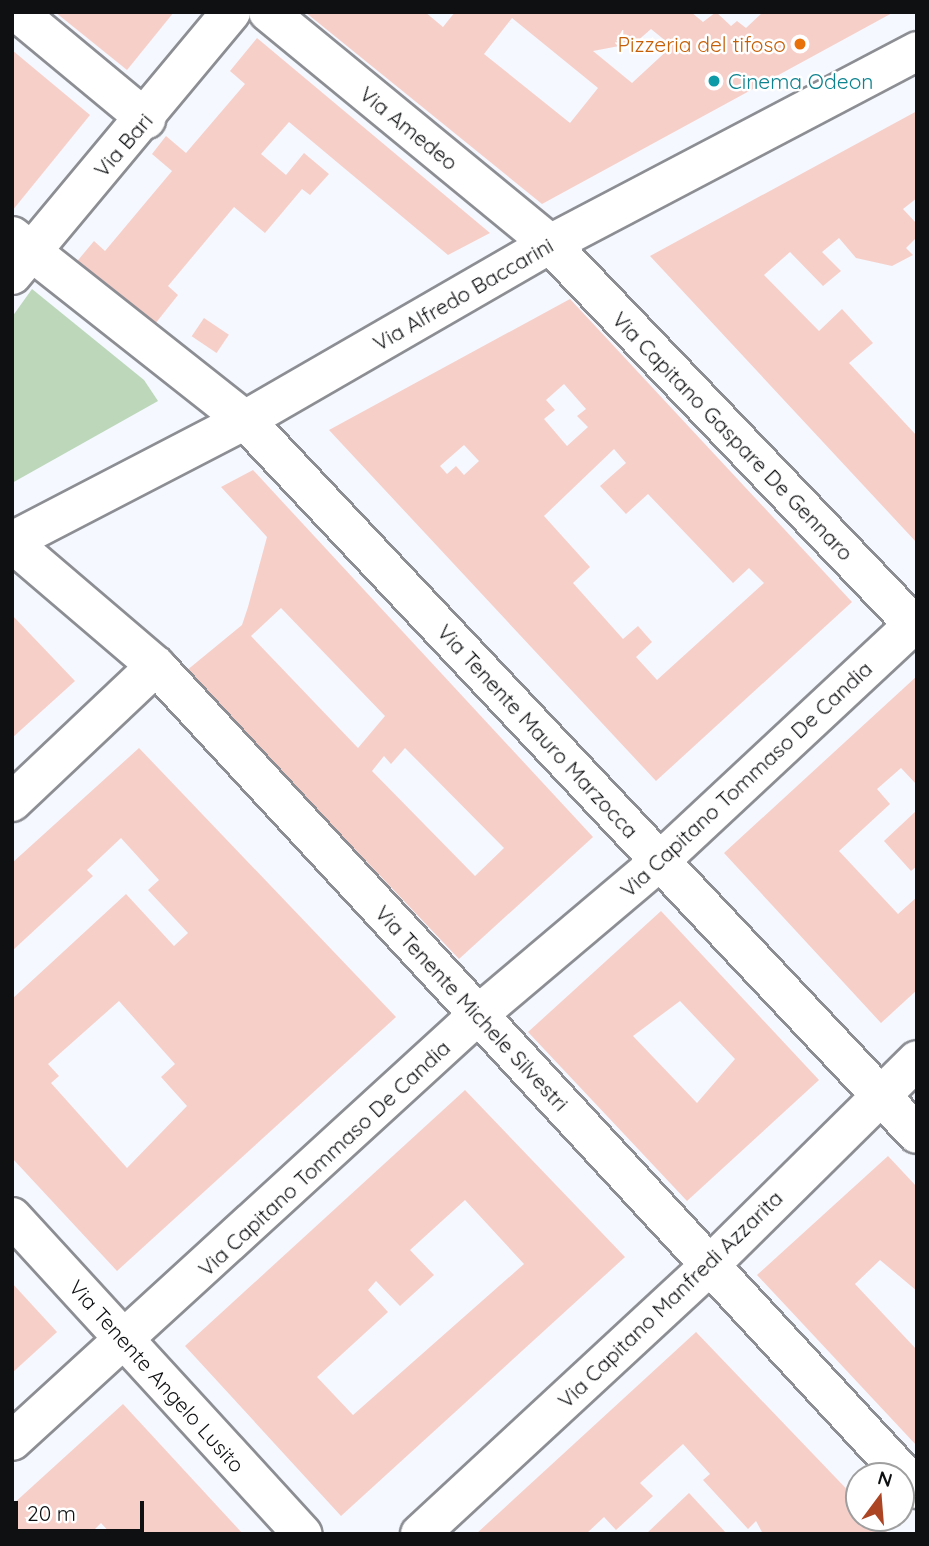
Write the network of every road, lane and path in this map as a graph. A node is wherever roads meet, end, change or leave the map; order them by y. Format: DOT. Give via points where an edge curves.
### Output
graph roads {
  1 [pos="17,12"];
  2 [pos="231,12"];
  3 [pos="268,12"];
  4 [pos="917,51"];
  5 [pos="146,119"];
  6 [pos="550,244"];
  7 [pos="19,254"];
  8 [pos="245,420"];
  9 [pos="12,542"];
  10 [pos="916,625"];
  11 [pos="156,666"];
  12 [pos="12,802"];
  13 [pos="660,861"];
  14 [pos="479,1014"];
  15 [pos="917,1060"];
  16 [pos="878,1094"];
  17 [pos="917,1134"];
  18 [pos="12,1217"];
  19 [pos="710,1265"];
  20 [pos="125,1343"];
  21 [pos="12,1441"];
  22 [pos="917,1489"];
  23 [pos="302,1534"];
  24 [pos="419,1534"];
  1 -- 5 [label="street"];
  2 -- 5 [label="street, Via Bari"];
  3 -- 6 [label="street, Via Amedeo"];
  4 -- 6 [label="street, Via Alfredo Baccarini"];
  5 -- 7 [label="street, Via Bari"];
  6 -- 8 [label="street, Via Alfredo Baccarini"];
  6 -- 10 [label="street, Via Capitano Gaspare De Gennaro"];
  7 -- 8 [label="street, Via Tenente Mauro Marzocca"];
  8 -- 9 [label="street, Via Alfredo Baccarini"];
  8 -- 13 [label="street, Via Tenente Mauro Marzocca"];
  9 -- 11 [label="street, Via Tenente Michele Silvestri"];
  10 -- 13 [label="street, Via Capitano Tommaso De Candia"];
  11 -- 12 [label="street"];
  11 -- 14 [label="street, Via Tenente Michele Silvestri"];
  13 -- 14 [label="street, Via Capitano Tommaso De Candia"];
  13 -- 16 [label="street, Via Tenente Mauro Marzocca"];
  14 -- 19 [label="street, Via Tenente Michele Silvestri"];
  14 -- 20 [label="street, Via Capitano Tommaso De Candia"];
  15 -- 16 [label="street, Via Capitano Manfredi Azzarita"];
  16 -- 17 [label="street, Via Tenente Mauro Marzocca"];
  16 -- 19 [label="street, Via Capitano Manfredi Azzarita"];
  18 -- 20 [label="street, Via Tenente Angelo Lusito"];
  19 -- 22 [label="street, Via Tenente Michele Silvestri"];
  19 -- 24 [label="street, Via Capitano Manfredi Azzarita"];
  20 -- 21 [label="street, Via Capitano Tommaso De Candia"];
  20 -- 23 [label="street, Via Tenente Angelo Lusito"];
}
